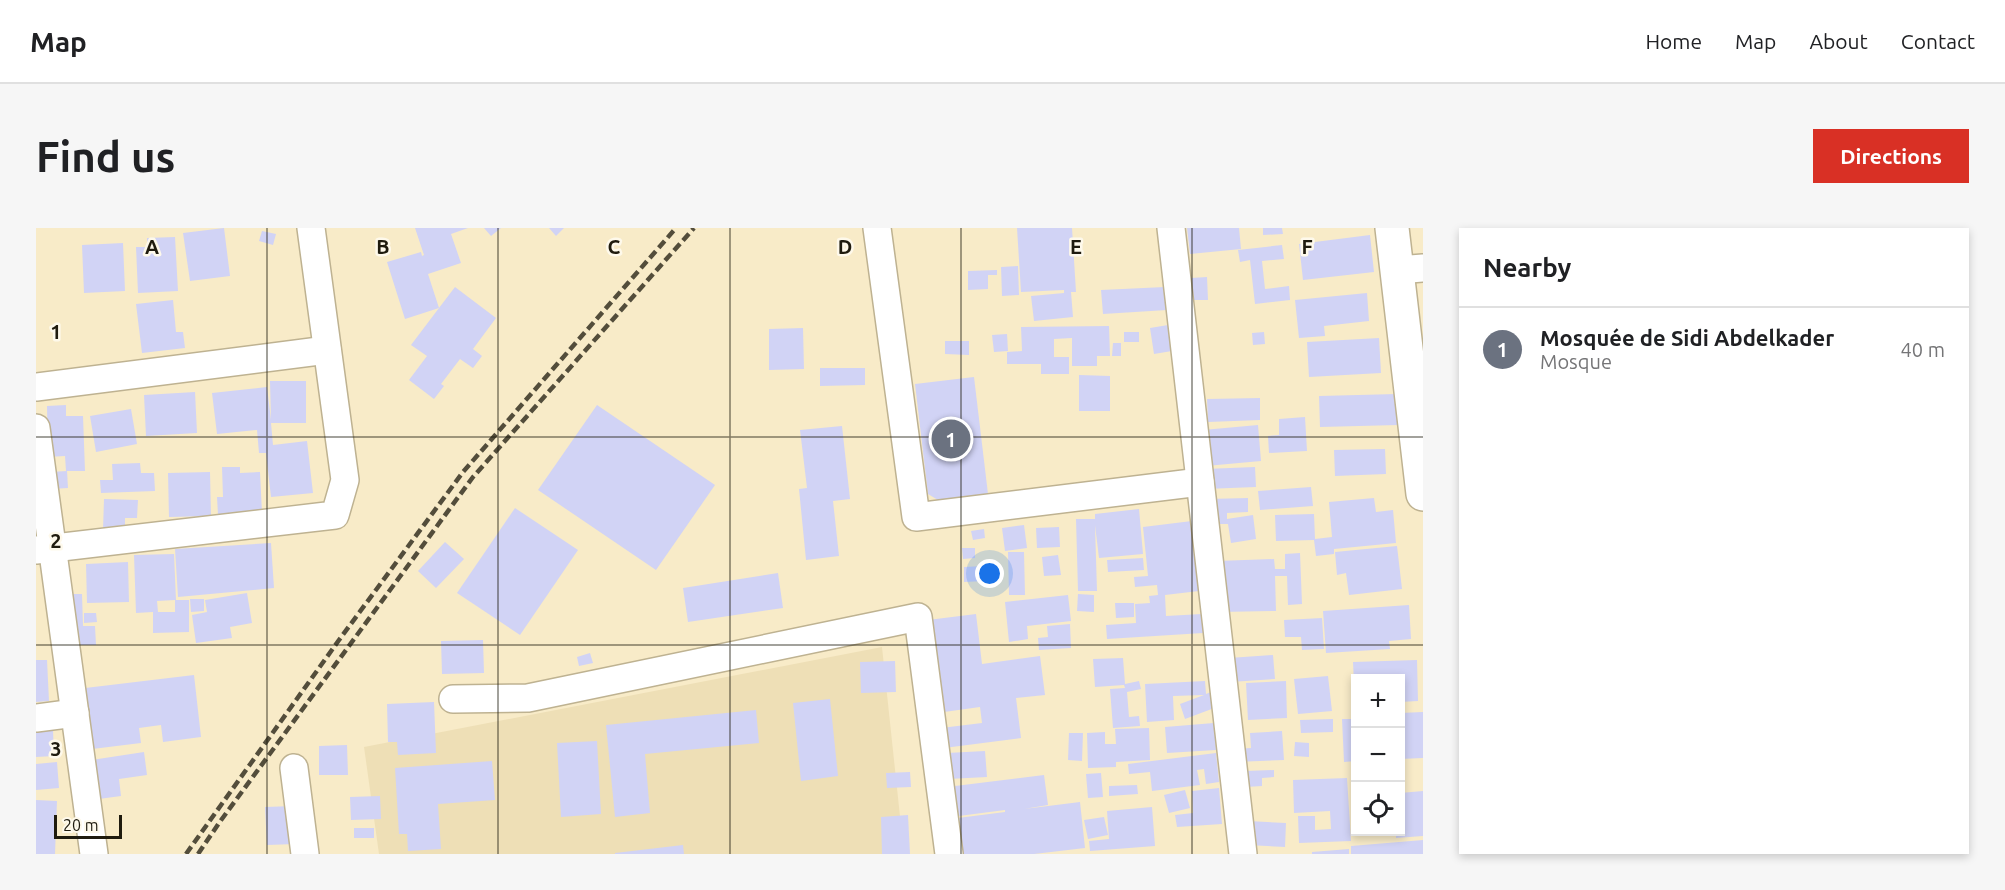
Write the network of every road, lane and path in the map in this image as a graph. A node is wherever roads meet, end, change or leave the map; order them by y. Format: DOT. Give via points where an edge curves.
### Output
graph roads {
  1 [pos="311,228"];
  2 [pos="877,228"];
  3 [pos="1171,228"];
  4 [pos="1392,228"];
  5 [pos="1410,269"];
  6 [pos="327,350"];
  7 [pos="36,387"];
  8 [pos="36,428"];
  9 [pos="1200,482"];
  10 [pos="1423,494"];
  11 [pos="44,549"];
  12 [pos="453,699"];
  13 [pos="75,713"];
  14 [pos="36,718"];
  15 [pos="294,768"];
  16 [pos="1237,853"];
  17 [pos="94,854"];
  18 [pos="304,854"];
  19 [pos="949,854"];
  1 -- 6 [label="street"];
  2 -- 9 [label="street" via="916,517"];
  3 -- 9 [label="street"];
  4 -- 5 [label="street"];
  5 -- 10 [label="street"];
  6 -- 7 [label="street"];
  6 -- 11 [label="street" via="345,480 335,515"];
  8 -- 11 [label="street"];
  9 -- 16 [label="street"];
  11 -- 13 [label="street"];
  12 -- 19 [label="street" via="528,698 918,617"];
  13 -- 14 [label="street"];
  13 -- 17 [label="street"];
  15 -- 18 [label="street"];
}
